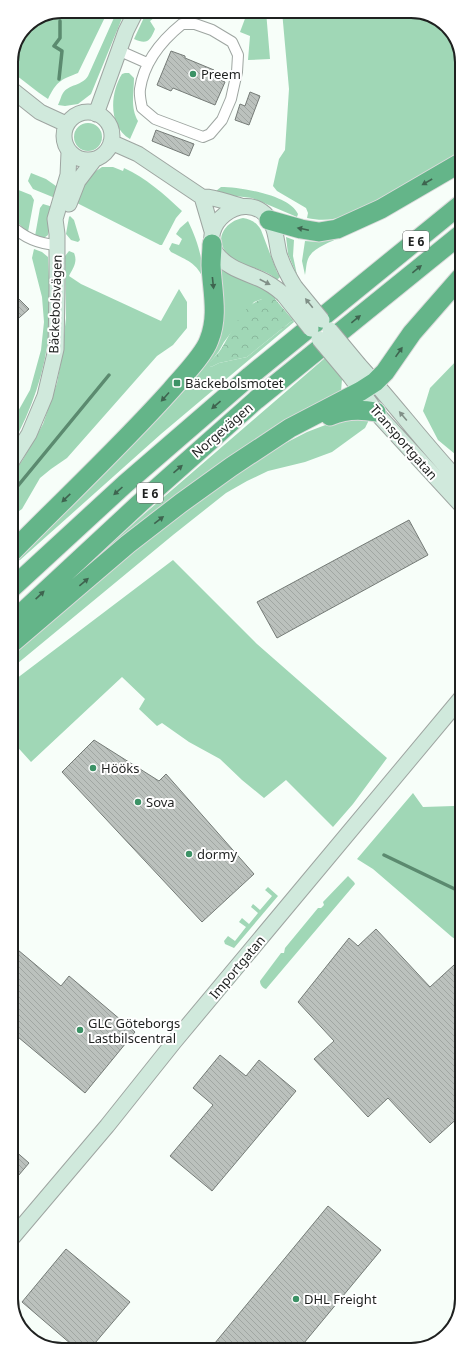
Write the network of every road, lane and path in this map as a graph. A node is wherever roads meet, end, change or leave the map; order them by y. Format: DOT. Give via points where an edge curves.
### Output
graph roads {
  1 [pos="132,18"];
  2 [pos="120,51"];
  3 [pos="147,63"];
  4 [pos="18,95"];
  5 [pos="96,114"];
  6 [pos="66,124"];
  7 [pos="111,142"];
  8 [pos="69,152"];
  9 [pos="94,160"];
  10 [pos="455,165"];
  11 [pos="202,197"];
  12 [pos="241,206"];
  13 [pos="455,209"];
  14 [pos="269,220"];
  15 [pos="18,232"];
  16 [pos="212,238"];
  17 [pos="455,239"];
  18 [pos="57,240"];
  19 [pos="455,283"];
  20 [pos="289,291"];
  21 [pos="368,387"];
  22 [pos="376,412"];
  23 [pos="273,439"];
  24 [pos="18,451"];
  25 [pos="455,477"];
  26 [pos="455,499"];
  27 [pos="18,546"];
  28 [pos="18,583"];
  29 [pos="18,616"];
  30 [pos="18,638"];
  31 [pos="455,705"];
  32 [pos="18,1231"];
  1 -- 2 [label="street"];
  2 -- 3 [label="street"];
  2 -- 5 [label="street"];
  3 -- 3 [label="street" via="168,36 182,24 195,24 212,30 232,42 238,55 237,72 222,120 210,134 202,137 173,127 155,119 142,108 140,90"];
  4 -- 6 [label="street" via="40,112"];
  5 -- 6 [label="street" via="79,114"];
  5 -- 7 [label="street" via="104,118 109,125 112,133"];
  6 -- 8 [label="street" via="64,138"];
  7 -- 9 [label="street" via="106,153"];
  7 -- 11 [label="street" via="138,154"];
  8 -- 9 [label="street" via="81,160"];
  8 -- 18 [label="street, Bäckebolsvägen" via="68,175 55,219"];
  9 -- 18 [label="street, Bäckebolsvägen" via="78,181"];
  10 -- 14 [label="highway, one-way" via="381,209 337,229 319,232"];
  11 -- 12 [label="street" via="212,196"];
  11 -- 16 [label="street"];
  12 -- 14 [label="street" via="264,213"];
  12 -- 16 [label="street" via="230,210 216,223"];
  13 -- 28 [label="highway, Norgevägen / E 6, one-way" via="250,376"];
  14 -- 20 [label="street" via="276,234"];
  15 -- 18 [label="street" via="30,240 48,245"];
  16 -- 20 [label="street, one-way" via="216,252 227,264 274,287"];
  16 -- 27 [label="highway, one-way" via="211,266 215,319 209,341 202,353 152,410"];
  29 -- 17 [label="highway, Norgevägen / E 6, one-way" via="256,400"];
  18 -- 24 [label="street, Bäckebolsvägen" via="56,349 45,396 29,434"];
  21 -- 19 [label="highway, one-way" via="385,372 412,333"];
  20 -- 21 [label="street, Transportgatan, bridge"];
  21 -- 22 [label="street, Transportgatan"];
  21 -- 23 [label="highway"];
  25 -- 21 [label="street, Transportgatan, one-way"];
  22 -- 23 [label="highway" via="356,410 337,413"];
  22 -- 26 [label="street, Transportgatan"];
  30 -- 23 [label="highway, one-way" via="128,544 181,503"];
  31 -- 32 [label="street, Importgatan"];
}
